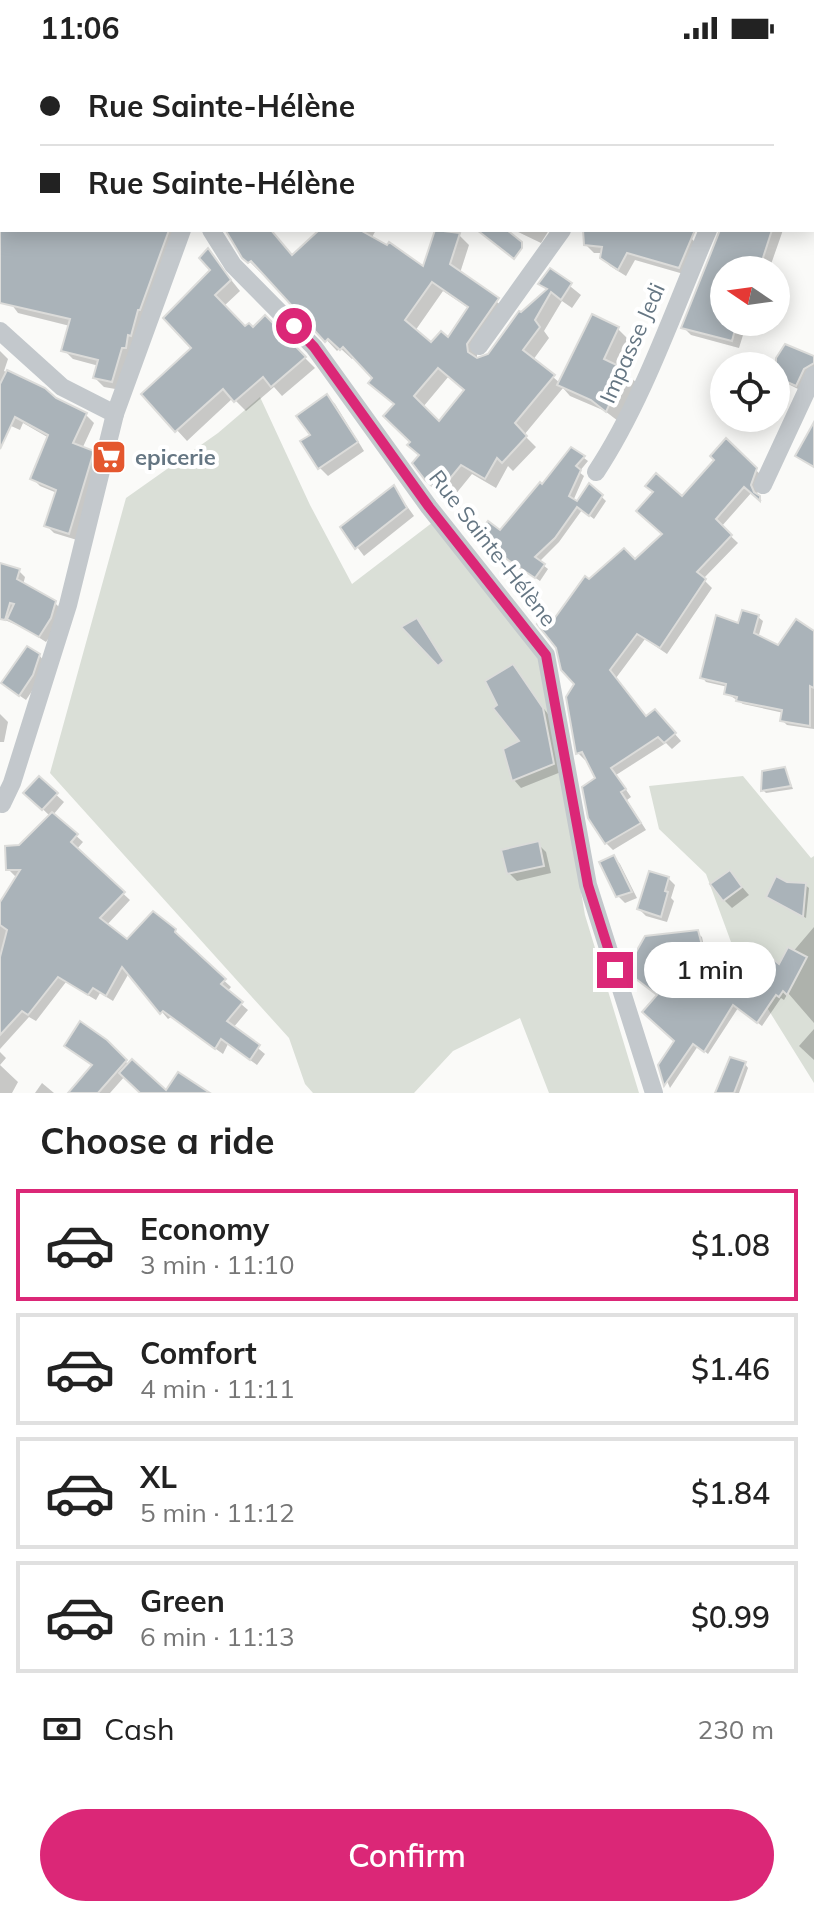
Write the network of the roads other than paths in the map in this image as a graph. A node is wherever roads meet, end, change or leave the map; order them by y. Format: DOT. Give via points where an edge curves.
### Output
graph roads {
  1 [pos="181,232"];
  2 [pos="212,232"];
  3 [pos="561,232"];
  4 [pos="707,232"];
  5 [pos="0,331"];
  6 [pos="479,346"];
  7 [pos="814,375"];
  8 [pos="115,414"];
  9 [pos="596,472"];
  10 [pos="763,485"];
  11 [pos="2,804"];
  12 [pos="654,1093"];
  1 -- 8 [label="street"];
  2 -- 12 [label="street, Rue Sainte-Hélène" via="233,265 314,347 429,507 546,655 588,885"];
  3 -- 6 [label="street"];
  4 -- 9 [label="street, Impasse Jedi" via="655,357"];
  5 -- 8 [label="street" via="62,387"];
  7 -- 10 [label="street"];
  8 -- 11 [label="street" via="68,605"];
}
